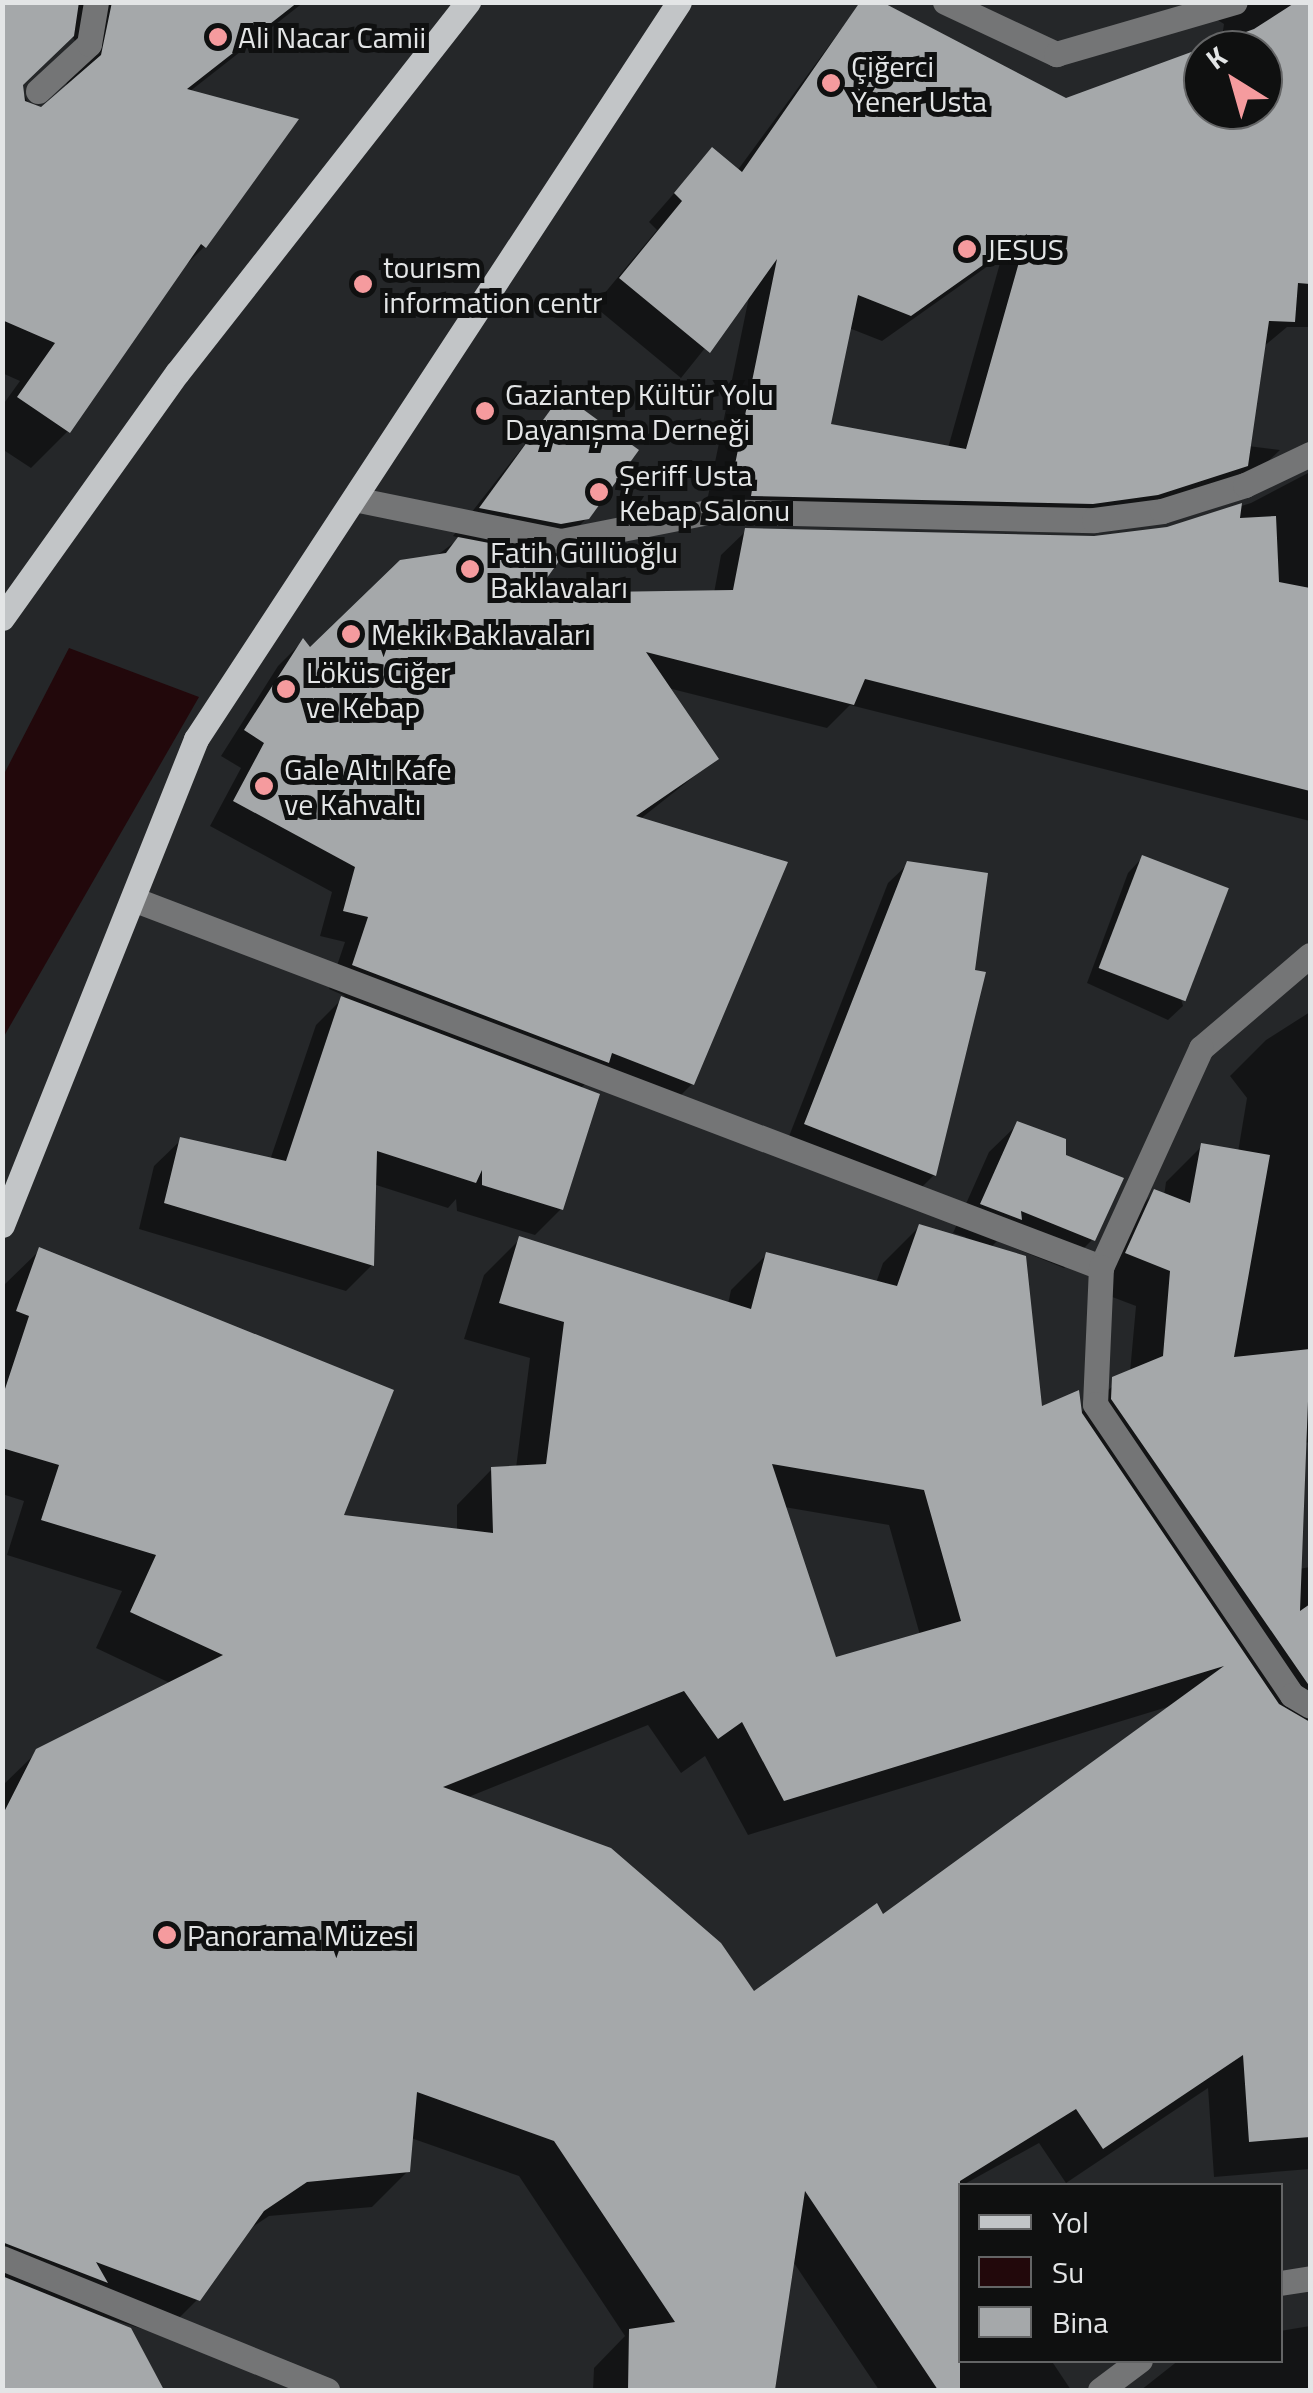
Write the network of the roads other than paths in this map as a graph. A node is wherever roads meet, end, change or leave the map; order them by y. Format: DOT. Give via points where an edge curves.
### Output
graph roads {
  1 [pos="96,2"];
  2 [pos="468,2"];
  3 [pos="679,2"];
  4 [pos="945,2"];
  5 [pos="1235,2"];
  6 [pos="38,91"];
  7 [pos="1310,454"];
  8 [pos="354,498"];
  9 [pos="2,618"];
  10 [pos="132,899"];
  11 [pos="1310,955"];
  12 [pos="2,1226"];
  13 [pos="1101,1267"];
  14 [pos="1310,1706"];
  15 [pos="2,2258"];
  16 [pos="1310,2278"];
  17 [pos="1283,2282"];
  18 [pos="1136,2363"];
  19 [pos="327,2390"];
  20 [pos="1100,2390"];
  1 -- 6 [label="street" via="88,44"];
  2 -- 9 [label="main road" via="177,373"];
  3 -- 8 [label="main road"];
  4 -- 5 [label="street" via="1056,54"];
  7 -- 8 [label="street" via="1245,485 1178,506 1094,520 713,511 561,541"];
  8 -- 10 [label="main road" via="196,740"];
  10 -- 12 [label="main road"];
  10 -- 13 [label="street"];
  11 -- 13 [label="street" via="1202,1048"];
  13 -- 14 [label="street" via="1095,1404 1292,1696"];
  15 -- 19 [label="street"];
  16 -- 17 [label="street"];
  18 -- 20 [label="street"];
}
